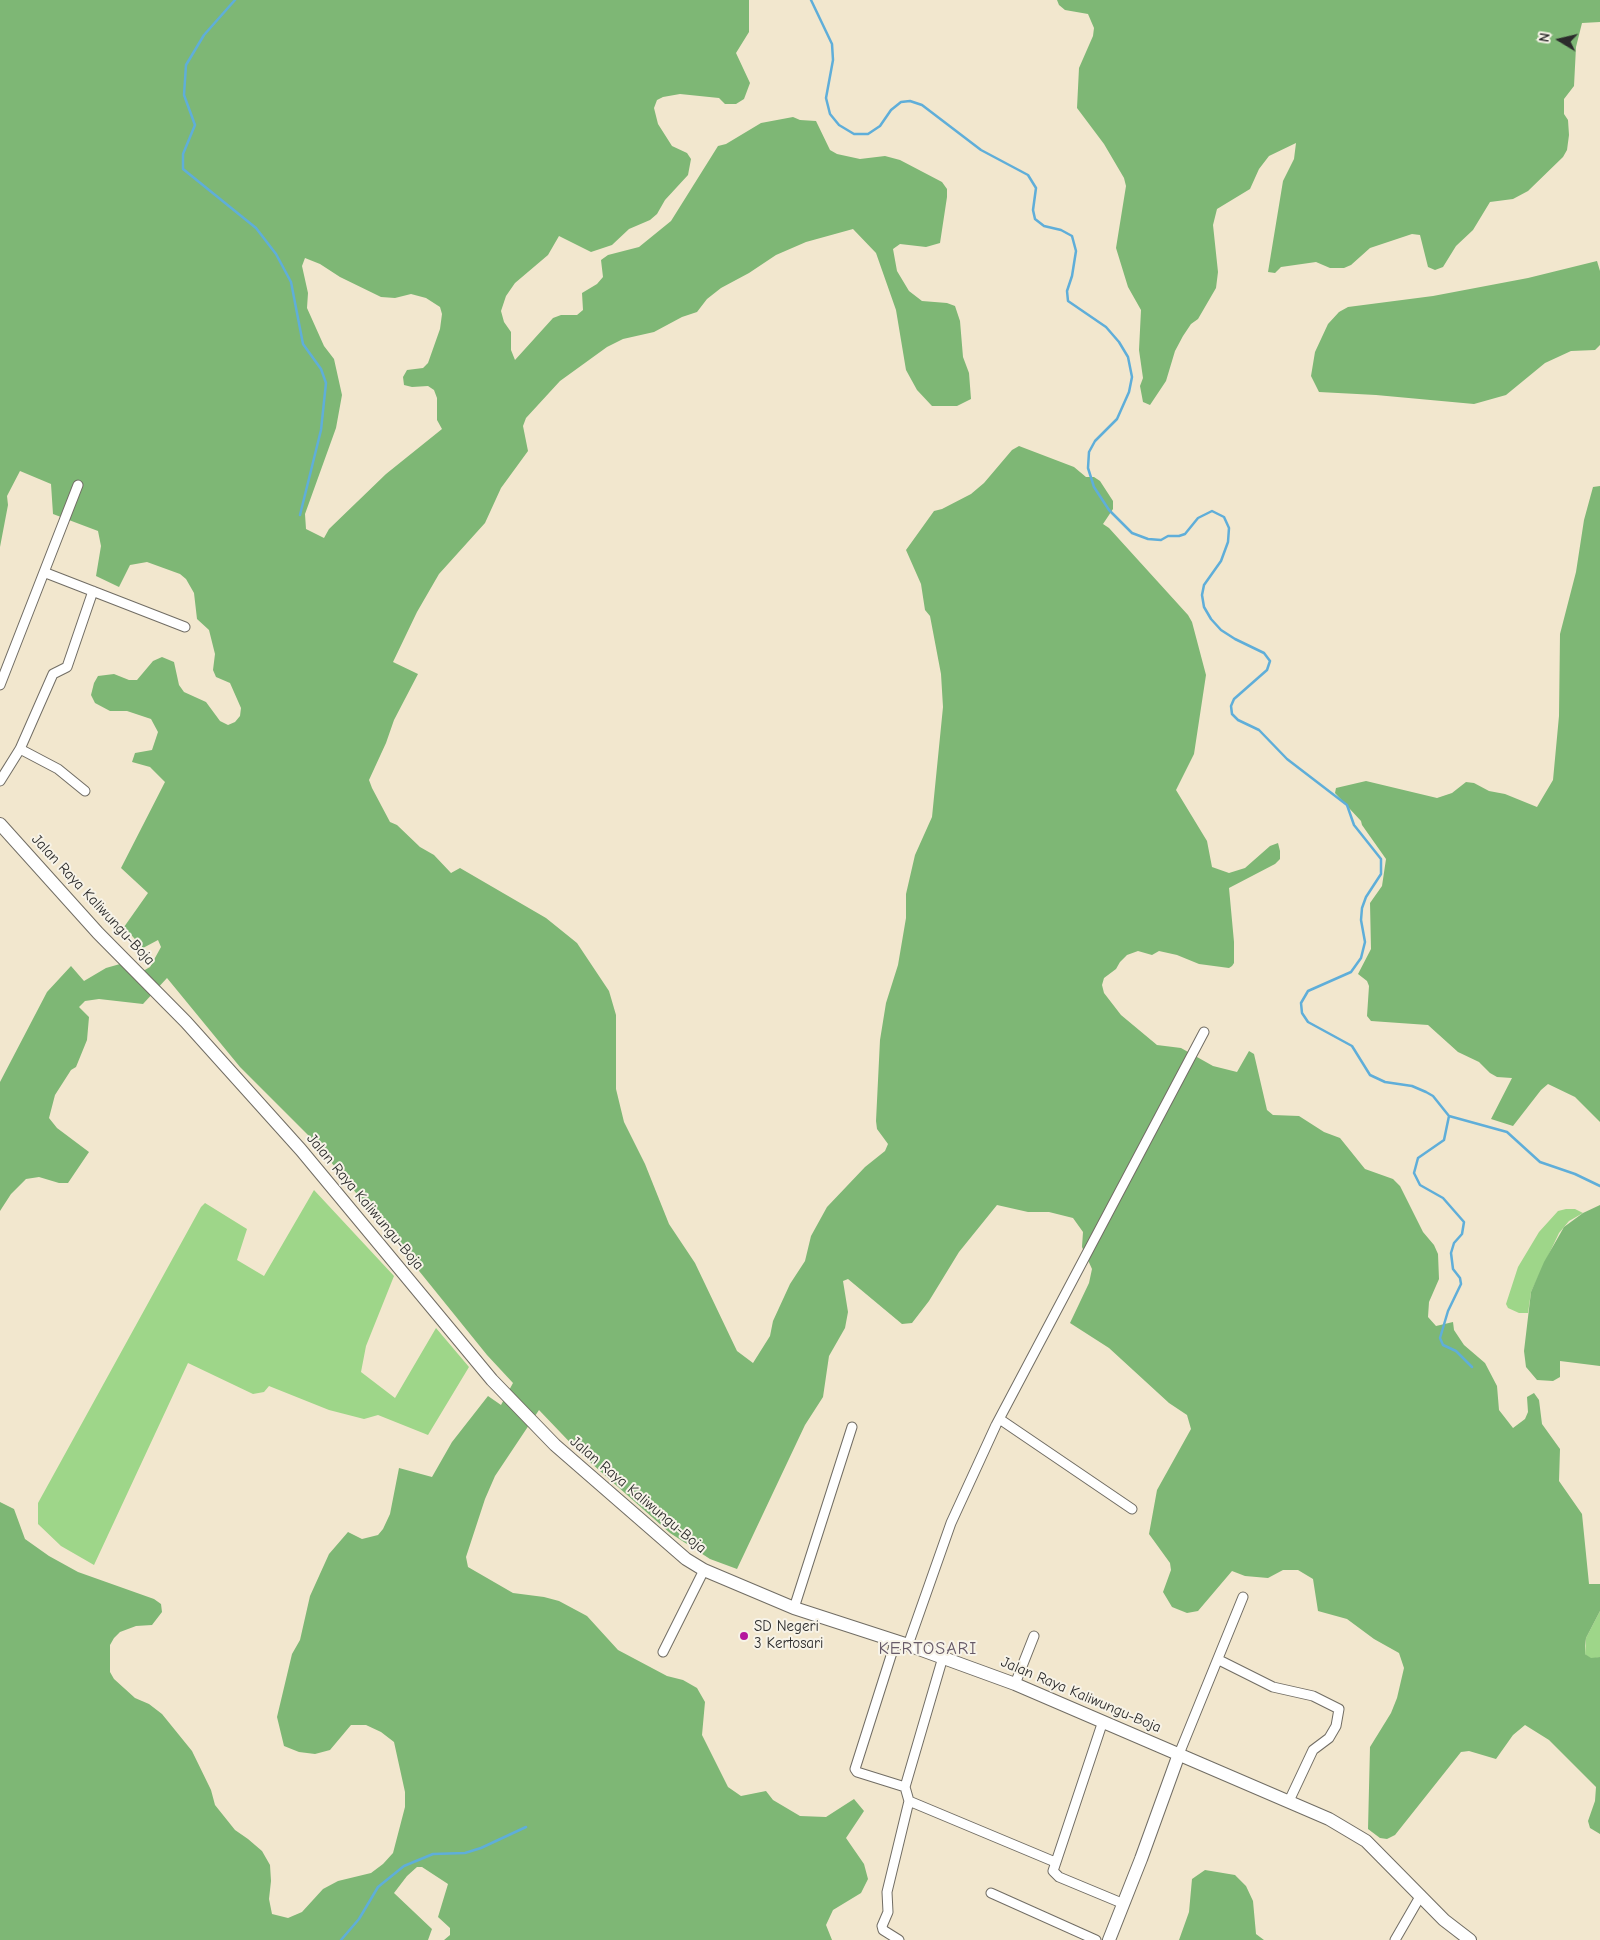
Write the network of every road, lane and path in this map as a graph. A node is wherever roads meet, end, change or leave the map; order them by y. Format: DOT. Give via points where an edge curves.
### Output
graph roads {
  1 [pos="78,486"];
  2 [pos="46,573"];
  3 [pos="93,591"];
  4 [pos="185,627"];
  5 [pos="0,684"];
  6 [pos="20,749"];
  7 [pos="0,780"];
  8 [pos="85,791"];
  9 [pos="0,824"];
  10 [pos="1204,1032"];
  11 [pos="1001,1420"];
  12 [pos="852,1427"];
  13 [pos="1132,1509"];
  14 [pos="704,1570"];
  15 [pos="1244,1597"];
  16 [pos="794,1608"];
  17 [pos="1034,1636"];
  18 [pos="896,1640"];
  19 [pos="908,1645"];
  20 [pos="662,1652"];
  21 [pos="943,1657"];
  22 [pos="1219,1660"];
  23 [pos="1015,1684"];
  24 [pos="1103,1721"];
  25 [pos="1178,1754"];
  26 [pos="905,1787"];
  27 [pos="909,1801"];
  28 [pos="1289,1801"];
  29 [pos="1054,1862"];
  30 [pos="991,1893"];
  31 [pos="1421,1895"];
  32 [pos="1124,1904"];
  33 [pos="899,1940"];
  34 [pos="1096,1940"];
  35 [pos="1109,1940"];
  36 [pos="1395,1940"];
  37 [pos="1470,1940"];
  1 -- 2 [label="street"];
  2 -- 3 [label="street"];
  2 -- 5 [label="street"];
  3 -- 4 [label="street"];
  3 -- 6 [label="street" via="67,667 53,674"];
  6 -- 7 [label="street"];
  6 -- 8 [label="street" via="58,769"];
  9 -- 14 [label="main road, Jalan Raya Kaliwungu-Boja" via="301,1150 492,1380 554,1445 686,1559"];
  10 -- 11 [label="street"];
  11 -- 13 [label="street"];
  11 -- 19 [label="street" via="951,1523"];
  12 -- 16 [label="street"];
  14 -- 16 [label="main road, Jalan Raya Kaliwungu-Boja"];
  14 -- 20 [label="street"];
  15 -- 22 [label="street"];
  16 -- 18 [label="main road, Jalan Raya Kaliwungu-Boja"];
  17 -- 23 [label="street"];
  18 -- 19 [label="main road, Jalan Raya Kaliwungu-Boja"];
  18 -- 26 [label="street" via="855,1768 857,1772"];
  19 -- 21 [label="main road, Jalan Raya Kaliwungu-Boja"];
  21 -- 23 [label="main road, Jalan Raya Kaliwungu-Boja"];
  21 -- 26 [label="street"];
  22 -- 25 [label="street"];
  22 -- 28 [label="street" via="1273,1687 1313,1696 1339,1709 1336,1726 1329,1738 1313,1750"];
  23 -- 24 [label="main road, Jalan Raya Kaliwungu-Boja"];
  24 -- 25 [label="main road, Jalan Raya Kaliwungu-Boja"];
  24 -- 29 [label="street"];
  25 -- 28 [label="main road, Jalan Raya Kaliwungu-Boja"];
  25 -- 32 [label="main road"];
  26 -- 27 [label="street"];
  27 -- 29 [label="street"];
  27 -- 33 [label="street" via="887,1892 888,1912 882,1926"];
  28 -- 31 [label="main road, Jalan Raya Kaliwungu-Boja" via="1366,1841"];
  29 -- 32 [label="street" via="1056,1875"];
  30 -- 34 [label="street"];
  31 -- 36 [label="street"];
  31 -- 37 [label="main road, Jalan Raya Kaliwungu-Boja" via="1444,1920"];
  32 -- 35 [label="main road"];
}
